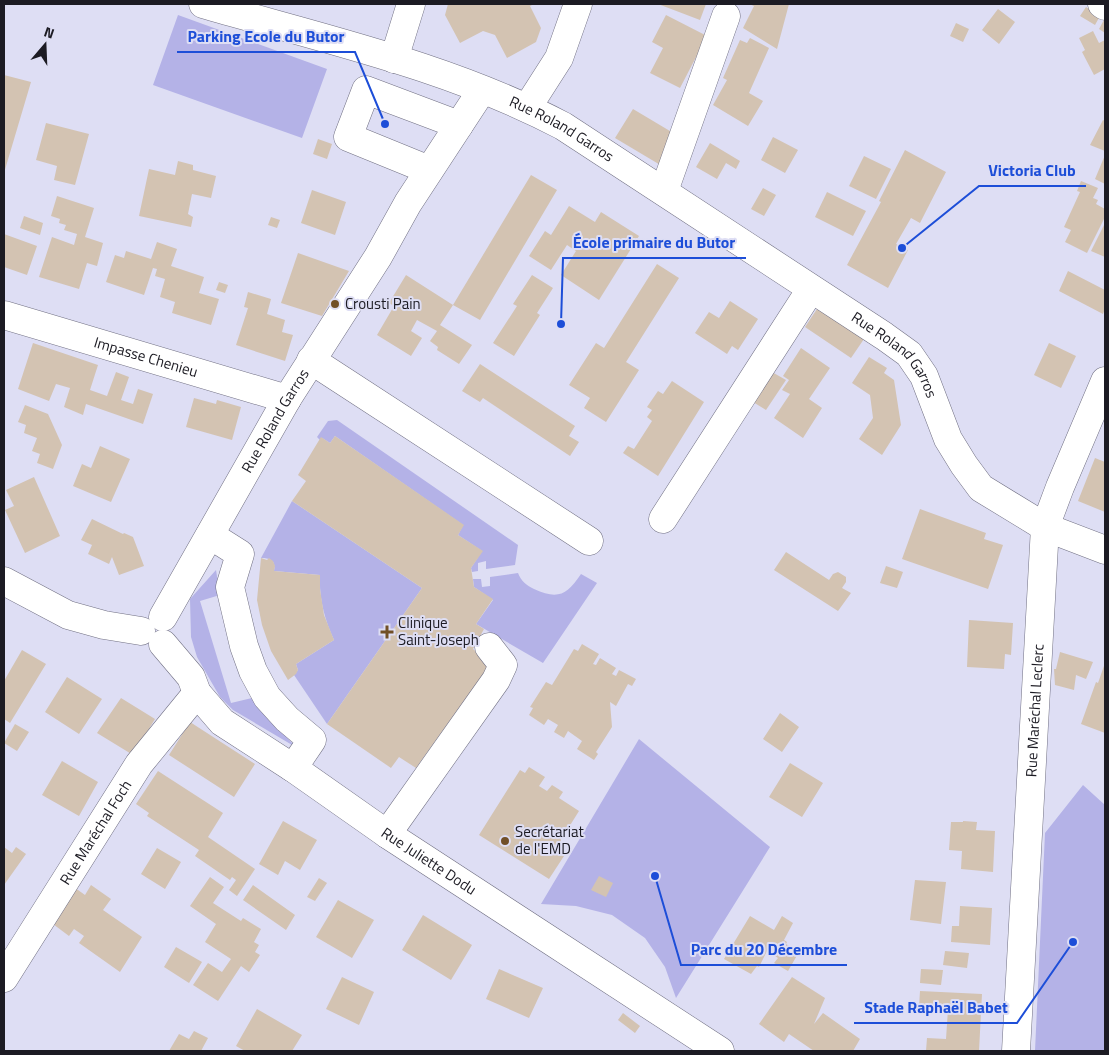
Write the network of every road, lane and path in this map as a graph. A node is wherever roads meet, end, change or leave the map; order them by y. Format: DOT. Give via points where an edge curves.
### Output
graph roads {
  1 [pos="203,4"];
  2 [pos="411,4"];
  3 [pos="578,4"];
  4 [pos="726,16"];
  5 [pos="394,59"];
  6 [pos="482,90"];
  7 [pos="527,108"];
  8 [pos="459,125"];
  9 [pos="429,170"];
  10 [pos="664,191"];
  11 [pos="811,288"];
  12 [pos="4,315"];
  13 [pos="311,360"];
  14 [pos="1105,382"];
  15 [pos="287,399"];
  16 [pos="663,519"];
  17 [pos="1045,527"];
  18 [pos="210,535"];
  19 [pos="589,541"];
  20 [pos="1105,550"];
  21 [pos="4,581"];
  22 [pos="156,631"];
  23 [pos="489,647"];
  24 [pos="197,693"];
  25 [pos="293,768"];
  26 [pos="388,834"];
  27 [pos="4,978"];
  28 [pos="704,1047"];
  29 [pos="1016,1051"];
  1 -- 5 [label="street"];
  2 -- 5 [label="street"];
  3 -- 7 [label="street" via="559,58"];
  4 -- 10 [label="street"];
  5 -- 6 [label="street"];
  6 -- 7 [label="street, Rue Roland Garros"];
  6 -- 8 [label="street, Rue Roland Garros"];
  7 -- 10 [label="street, Rue Roland Garros" via="562,126"];
  8 -- 9 [label="street, Rue Roland Garros"];
  8 -- 9 [label="street" via="366,90 348,137"];
  9 -- 13 [label="street, Rue Roland Garros" via="378,257"];
  10 -- 11 [label="street, Rue Roland Garros"];
  11 -- 16 [label="street"];
  11 -- 17 [label="street, Rue Roland Garros" via="909,354 924,376 948,439 981,488"];
  12 -- 15 [label="street, Impasse Chenieu"];
  13 -- 15 [label="street, Rue Roland Garros"];
  13 -- 19 [label="street"];
  14 -- 17 [label="street, Rue Maréchal Leclerc"];
  15 -- 18 [label="street, Rue Roland Garros"];
  17 -- 20 [label="street, Rue Roland Garros"];
  17 -- 29 [label="street, Rue Maréchal Leclerc"];
  18 -- 22 [label="street, Rue Roland Garros"];
  18 -- 25 [label="street" via="240,554 230,587 253,671 267,697 312,740"];
  21 -- 22 [label="street" via="68,615 104,626"];
  22 -- 24 [label="street, Rue Juliette Dodu" via="191,677"];
  23 -- 26 [label="street" via="503,665 496,680"];
  24 -- 25 [label="street, Rue Juliette Dodu" via="222,722"];
  24 -- 27 [label="street, Rue Maréchal Foch" via="139,764"];
  25 -- 26 [label="street, Rue Juliette Dodu"];
  26 -- 28 [label="street, Rue Juliette Dodu"];
}
